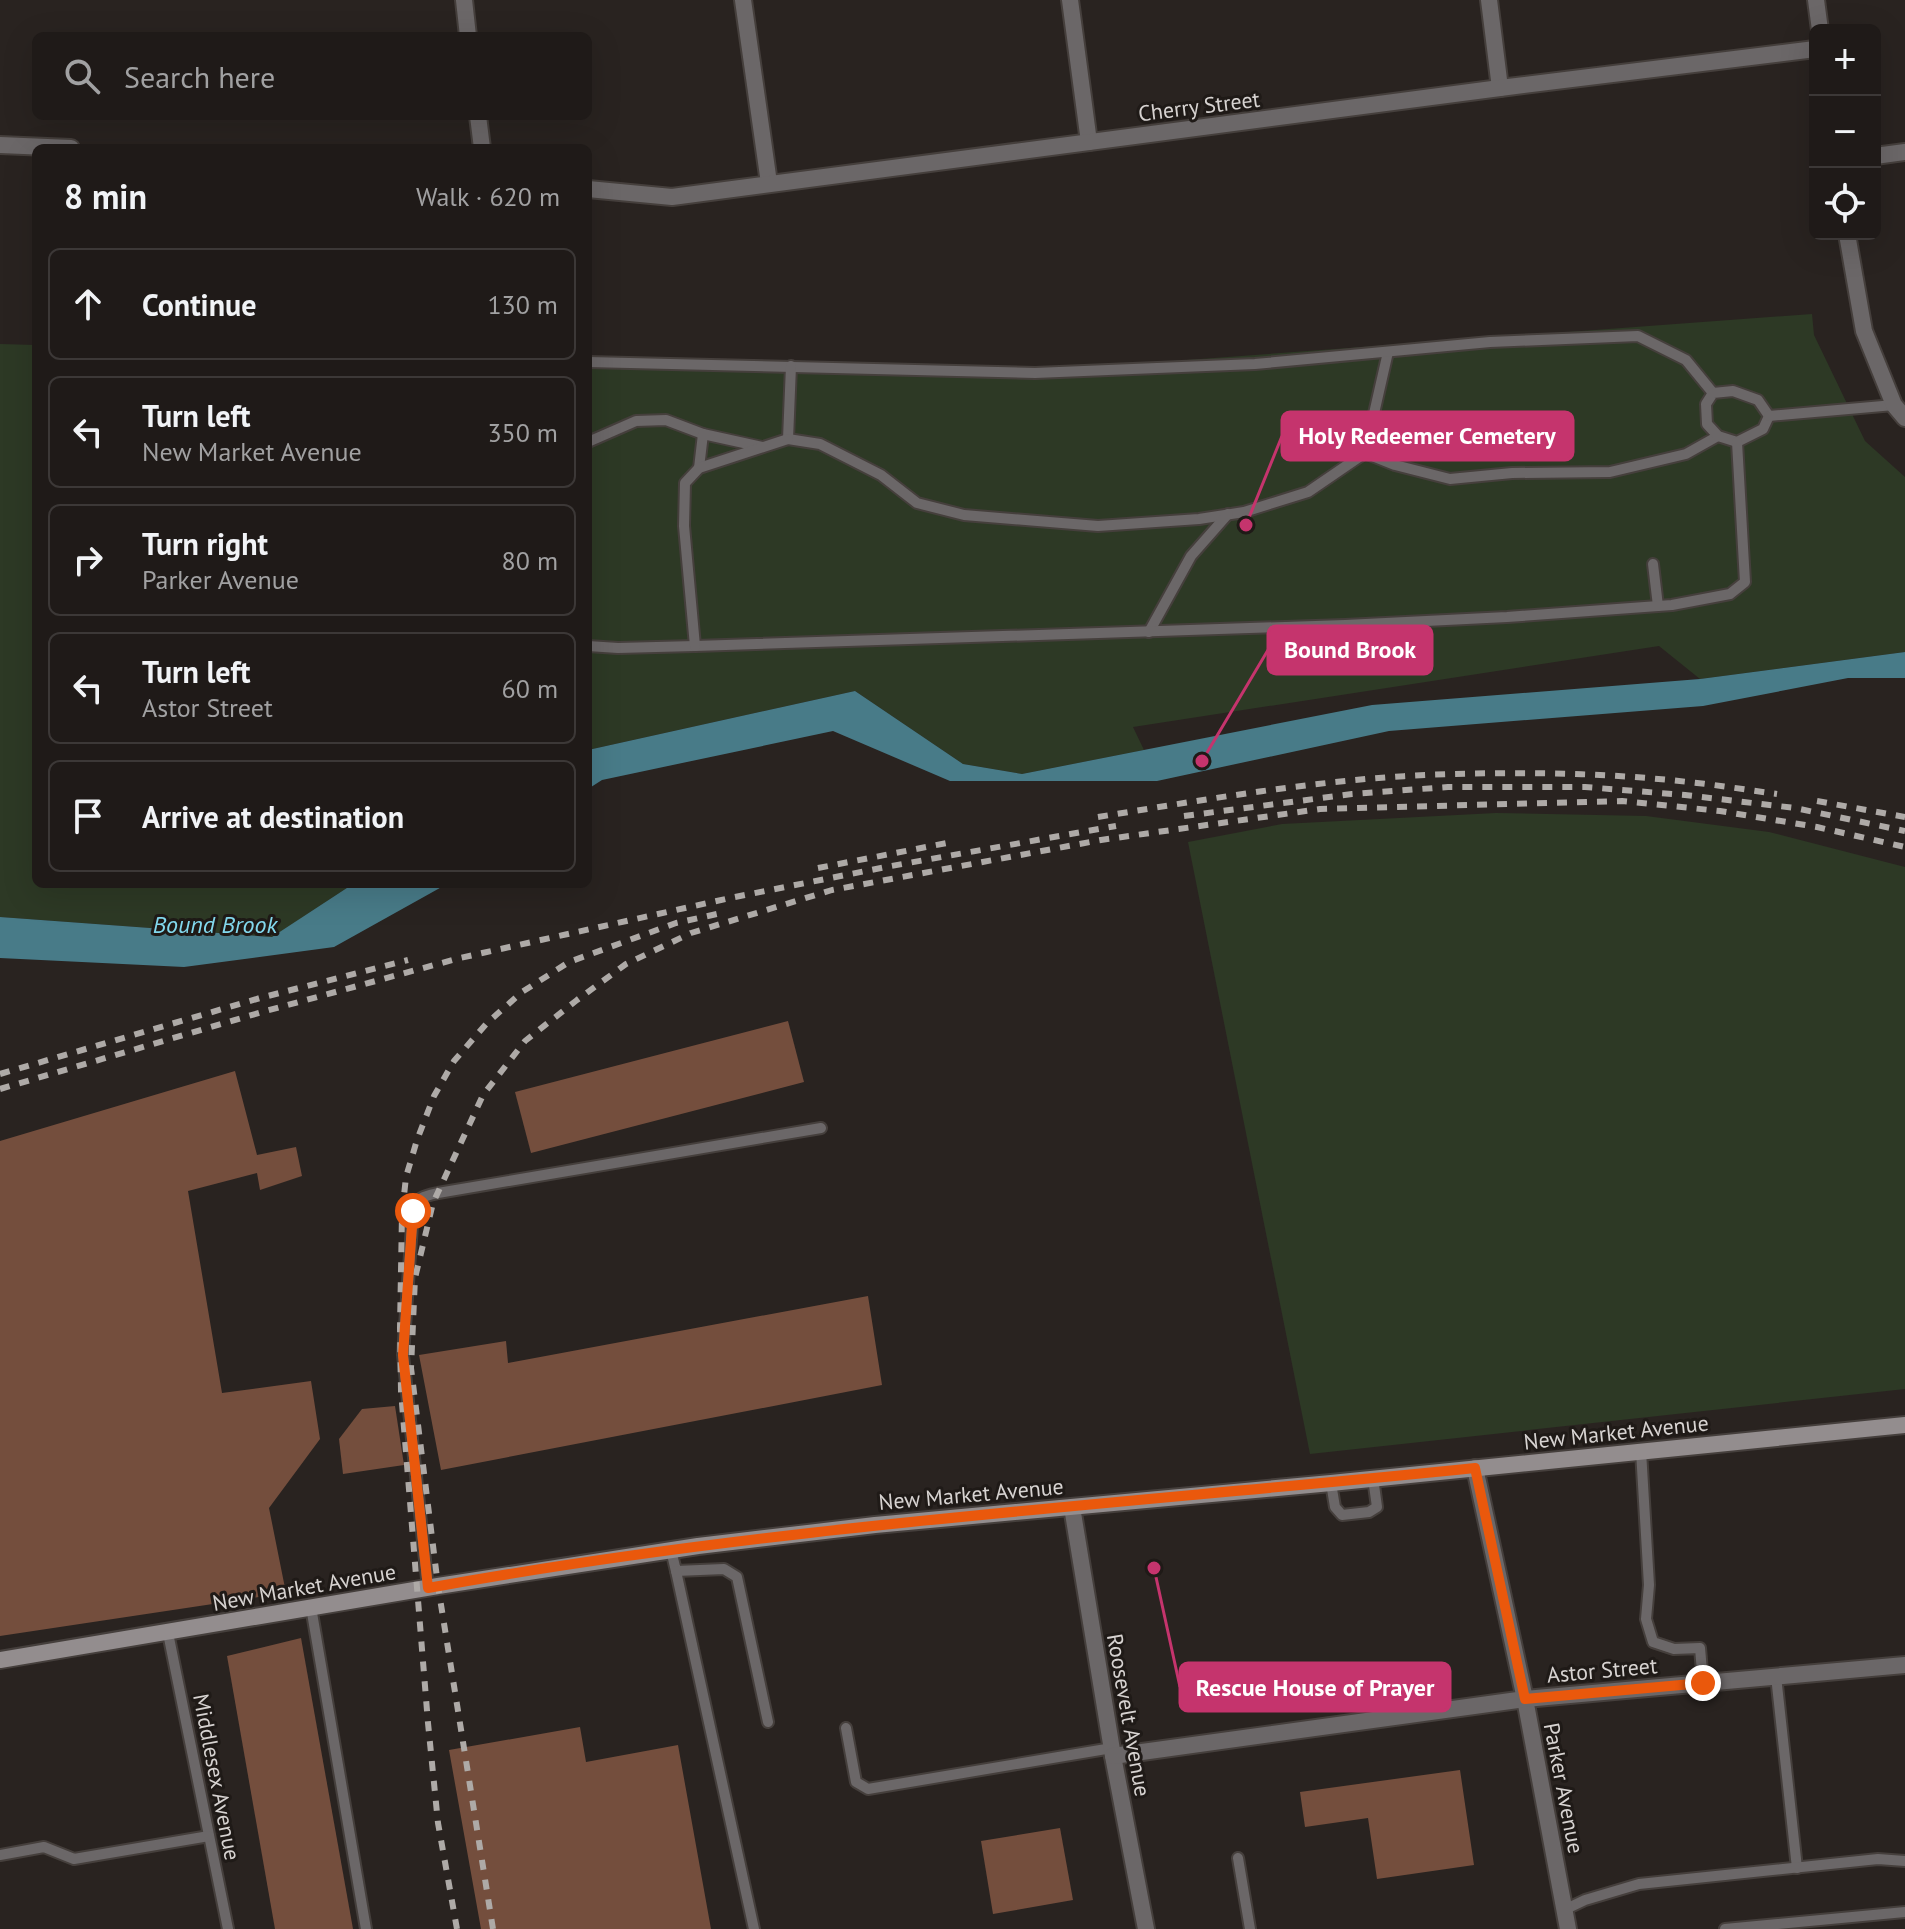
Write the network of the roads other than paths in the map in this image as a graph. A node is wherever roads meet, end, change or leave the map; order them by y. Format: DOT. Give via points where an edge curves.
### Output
graph roads {
  1 [pos="464,0"];
  2 [pos="743,0"];
  3 [pos="1070,0"];
  4 [pos="1489,0"];
  5 [pos="1816,0"];
  6 [pos="1819,24"];
  7 [pos="468,32"];
  8 [pos="1809,50"];
  9 [pos="1500,88"];
  10 [pos="478,120"];
  11 [pos="1089,142"];
  12 [pos="482,144"];
  13 [pos="0,145"];
  14 [pos="32,146"];
  15 [pos="1905,152"];
  16 [pos="1881,155"];
  17 [pos="769,183"];
  18 [pos="592,189"];
  19 [pos="1848,240"];
  20 [pos="1388,352"];
  21 [pos="592,362"];
  22 [pos="791,366"];
  23 [pos="1713,393"];
  24 [pos="1900,411"];
  25 [pos="1769,416"];
  26 [pos="703,434"];
  27 [pos="1718,436"];
  28 [pos="788,439"];
  29 [pos="592,440"];
  30 [pos="1737,442"];
  31 [pos="762,447"];
  32 [pos="1365,453"];
  33 [pos="699,468"];
  34 [pos="1228,514"];
  35 [pos="1653,564"];
  36 [pos="1658,606"];
  37 [pos="1149,632"];
  38 [pos="592,646"];
  39 [pos="695,646"];
  40 [pos="821,1128"];
  41 [pos="1905,1425"];
  42 [pos="1641,1451"];
  43 [pos="1475,1468"];
  44 [pos="1373,1478"];
  45 [pos="1331,1483"];
  46 [pos="1072,1507"];
  47 [pos="671,1550"];
  48 [pos="676,1571"];
  49 [pos="428,1588"];
  50 [pos="311,1607"];
  51 [pos="168,1633"];
  52 [pos="0,1660"];
  53 [pos="1905,1665"];
  54 [pos="1776,1676"];
  55 [pos="1703,1683"];
  56 [pos="1525,1699"];
  57 [pos="768,1722"];
  58 [pos="846,1728"];
  59 [pos="1112,1752"];
  60 [pos="209,1836"];
  61 [pos="0,1855"];
  62 [pos="1238,1858"];
  63 [pos="1905,1861"];
  64 [pos="1797,1868"];
  65 [pos="1564,1910"];
  66 [pos="1905,1912"];
  67 [pos="228,1929"];
  68 [pos="366,1929"];
  69 [pos="754,1929"];
  70 [pos="1146,1929"];
  71 [pos="1250,1929"];
  72 [pos="1568,1929"];
  73 [pos="1725,1929"];
  1 -- 7 [label="street"];
  2 -- 17 [label="street"];
  3 -- 11 [label="street"];
  4 -- 9 [label="street"];
  5 -- 6 [label="street"];
  8 -- 9 [label="street, Cherry Street"];
  9 -- 11 [label="street, Cherry Street"];
  10 -- 12 [label="street"];
  11 -- 17 [label="street, Cherry Street"];
  13 -- 14 [label="street"];
  15 -- 16 [label="street"];
  17 -- 18 [label="street, Cherry Street" via="672,197"];
  19 -- 24 [label="street" via="1864,331"];
  20 -- 22 [label="lane" via="1255,364 1035,373"];
  20 -- 23 [label="lane" via="1638,336 1686,360"];
  20 -- 32 [label="lane"];
  21 -- 22 [label="lane"];
  22 -- 28 [label="lane"];
  23 -- 25 [label="lane" via="1733,391 1758,400"];
  23 -- 27 [label="lane" via="1706,404 1707,424"];
  24 -- 25 [label="lane"];
  25 -- 30 [label="lane" via="1763,429"];
  26 -- 29 [label="lane" via="666,420 636,421"];
  26 -- 31 [label="lane"];
  26 -- 33 [label="lane"];
  27 -- 30 [label="lane"];
  27 -- 32 [label="lane" via="1686,454 1610,472 1450,479"];
  28 -- 31 [label="lane"];
  28 -- 34 [label="lane" via="820,444 881,475 917,503 964,515 1098,526"];
  30 -- 36 [label="lane" via="1745,582 1730,594"];
  31 -- 33 [label="lane"];
  32 -- 34 [label="lane" via="1308,492"];
  33 -- 39 [label="lane" via="685,483 684,497"];
  34 -- 37 [label="lane" via="1191,556"];
  35 -- 36 [label="lane"];
  36 -- 37 [label="lane"];
  37 -- 39 [label="lane"];
  38 -- 39 [label="lane"];
  40 -- 49 [label="lane" via="417,1200 403,1355"];
  41 -- 42 [label="main road, New Market Avenue"];
  42 -- 43 [label="main road, New Market Avenue"];
  42 -- 55 [label="lane" via="1649,1585 1646,1619 1653,1642 1674,1649 1700,1648"];
  43 -- 44 [label="main road, New Market Avenue"];
  43 -- 56 [label="street, Parker Avenue"];
  44 -- 45 [label="main road, New Market Avenue"];
  44 -- 45 [label="lane" via="1377,1507 1369,1512 1342,1515 1335,1507"];
  45 -- 46 [label="main road, New Market Avenue"];
  46 -- 47 [label="main road, New Market Avenue"];
  46 -- 59 [label="street, Roosevelt Avenue"];
  47 -- 48 [label="lane"];
  47 -- 49 [label="main road, New Market Avenue"];
  48 -- 57 [label="lane" via="724,1569 737,1577"];
  48 -- 69 [label="lane"];
  49 -- 50 [label="main road, New Market Avenue"];
  50 -- 51 [label="main road, New Market Avenue"];
  50 -- 68 [label="lane"];
  51 -- 52 [label="main road, New Market Avenue"];
  51 -- 60 [label="lane, Middlesex Avenue"];
  53 -- 54 [label="street, Astor Street"];
  54 -- 55 [label="street, Astor Street"];
  54 -- 64 [label="lane"];
  55 -- 56 [label="street, Astor Street"];
  56 -- 59 [label="street, Astor Street"];
  56 -- 65 [label="street, Parker Avenue"];
  58 -- 59 [label="lane" via="856,1782 868,1789"];
  59 -- 70 [label="street, Roosevelt Avenue"];
  60 -- 61 [label="lane" via="74,1859 44,1847"];
  60 -- 67 [label="lane, Middlesex Avenue"];
  62 -- 71 [label="lane"];
  63 -- 64 [label="lane"];
  64 -- 65 [label="lane" via="1639,1884"];
  65 -- 72 [label="street, Parker Avenue"];
  66 -- 73 [label="lane"];
}
